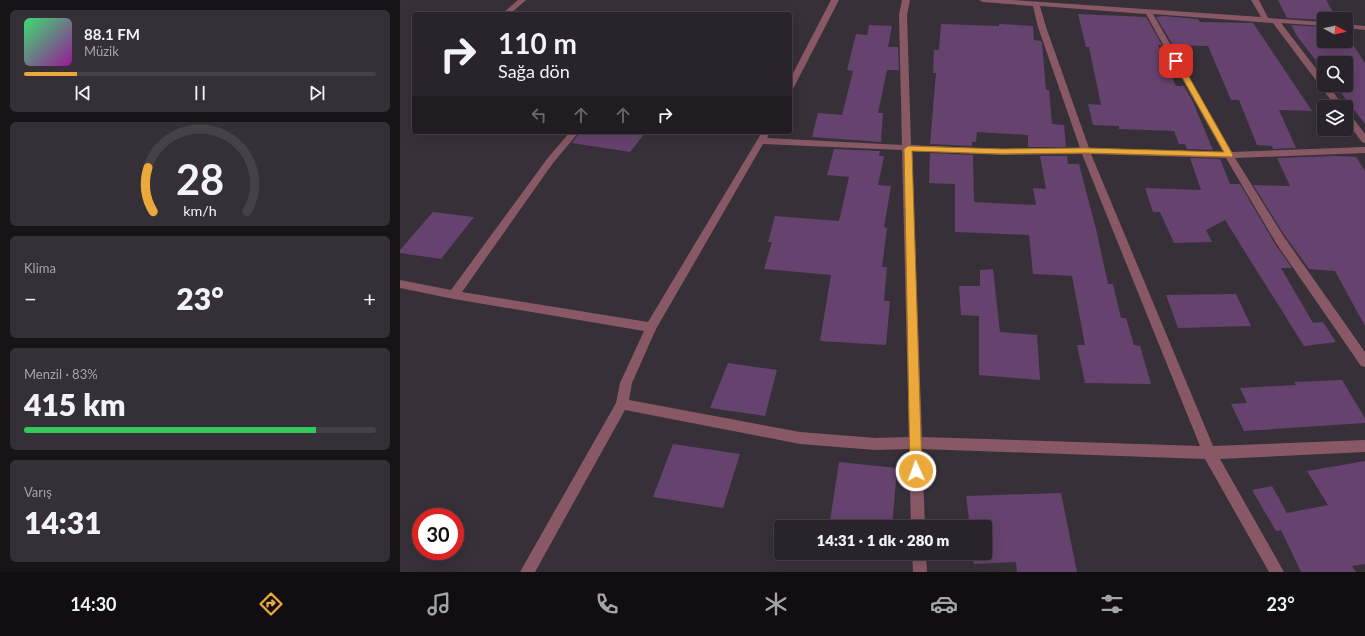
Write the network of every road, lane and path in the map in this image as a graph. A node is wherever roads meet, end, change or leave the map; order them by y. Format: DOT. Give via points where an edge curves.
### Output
graph roads {
  1 [pos="522,0"];
  2 [pos="835,0"];
  3 [pos="906,0"];
  4 [pos="983,0"];
  5 [pos="1256,0"];
  6 [pos="1036,4"];
  7 [pos="1148,11"];
  8 [pos="508,12"];
  9 [pos="1266,20"];
  10 [pos="1276,21"];
  11 [pos="1317,24"];
  12 [pos="1353,27"];
  13 [pos="1365,28"];
  14 [pos="1317,76"];
  15 [pos="792,81"];
  16 [pos="1353,124"];
  17 [pos="573,134"];
  18 [pos="764,136"];
  19 [pos="1365,140"];
  20 [pos="908,149"];
  21 [pos="1365,150"];
  22 [pos="1085,151"];
  23 [pos="1229,155"];
  24 [pos="400,284"];
  25 [pos="454,294"];
  26 [pos="651,327"];
  27 [pos="1365,362"];
  28 [pos="622,404"];
  29 [pos="915,443"];
  30 [pos="1365,446"];
  31 [pos="1209,453"];
  32 [pos="918,520"];
  33 [pos="920,560"];
  34 [pos="527,572"];
  35 [pos="920,572"];
  36 [pos="1277,572"];
  1 -- 8 [label="street"];
  2 -- 15 [label="street"];
  3 -- 20 [label="street" via="903,15"];
  4 -- 6 [label="street"];
  5 -- 9 [label="street"];
  6 -- 7 [label="street"];
  6 -- 22 [label="street"];
  7 -- 9 [label="street"];
  7 -- 23 [label="street"];
  9 -- 10 [label="street"];
  10 -- 11 [label="street"];
  10 -- 14 [label="street"];
  12 -- 13 [label="street"];
  16 -- 19 [label="street"];
  17 -- 25 [label="street" via="550,161"];
  18 -- 20 [label="street"];
  18 -- 26 [label="street"];
  20 -- 22 [label="street"];
  20 -- 29 [label="street"];
  21 -- 23 [label="street"];
  22 -- 23 [label="street"];
  22 -- 31 [label="street"];
  23 -- 27 [label="street" via="1280,240"];
  24 -- 25 [label="street"];
  25 -- 26 [label="street"];
  26 -- 28 [label="street" via="626,383"];
  28 -- 29 [label="street" via="800,438 876,444"];
  28 -- 34 [label="street"];
  29 -- 31 [label="street"];
  29 -- 32 [label="street"];
  30 -- 31 [label="street"];
  31 -- 36 [label="street"];
  33 -- 35 [label="street"];
}
